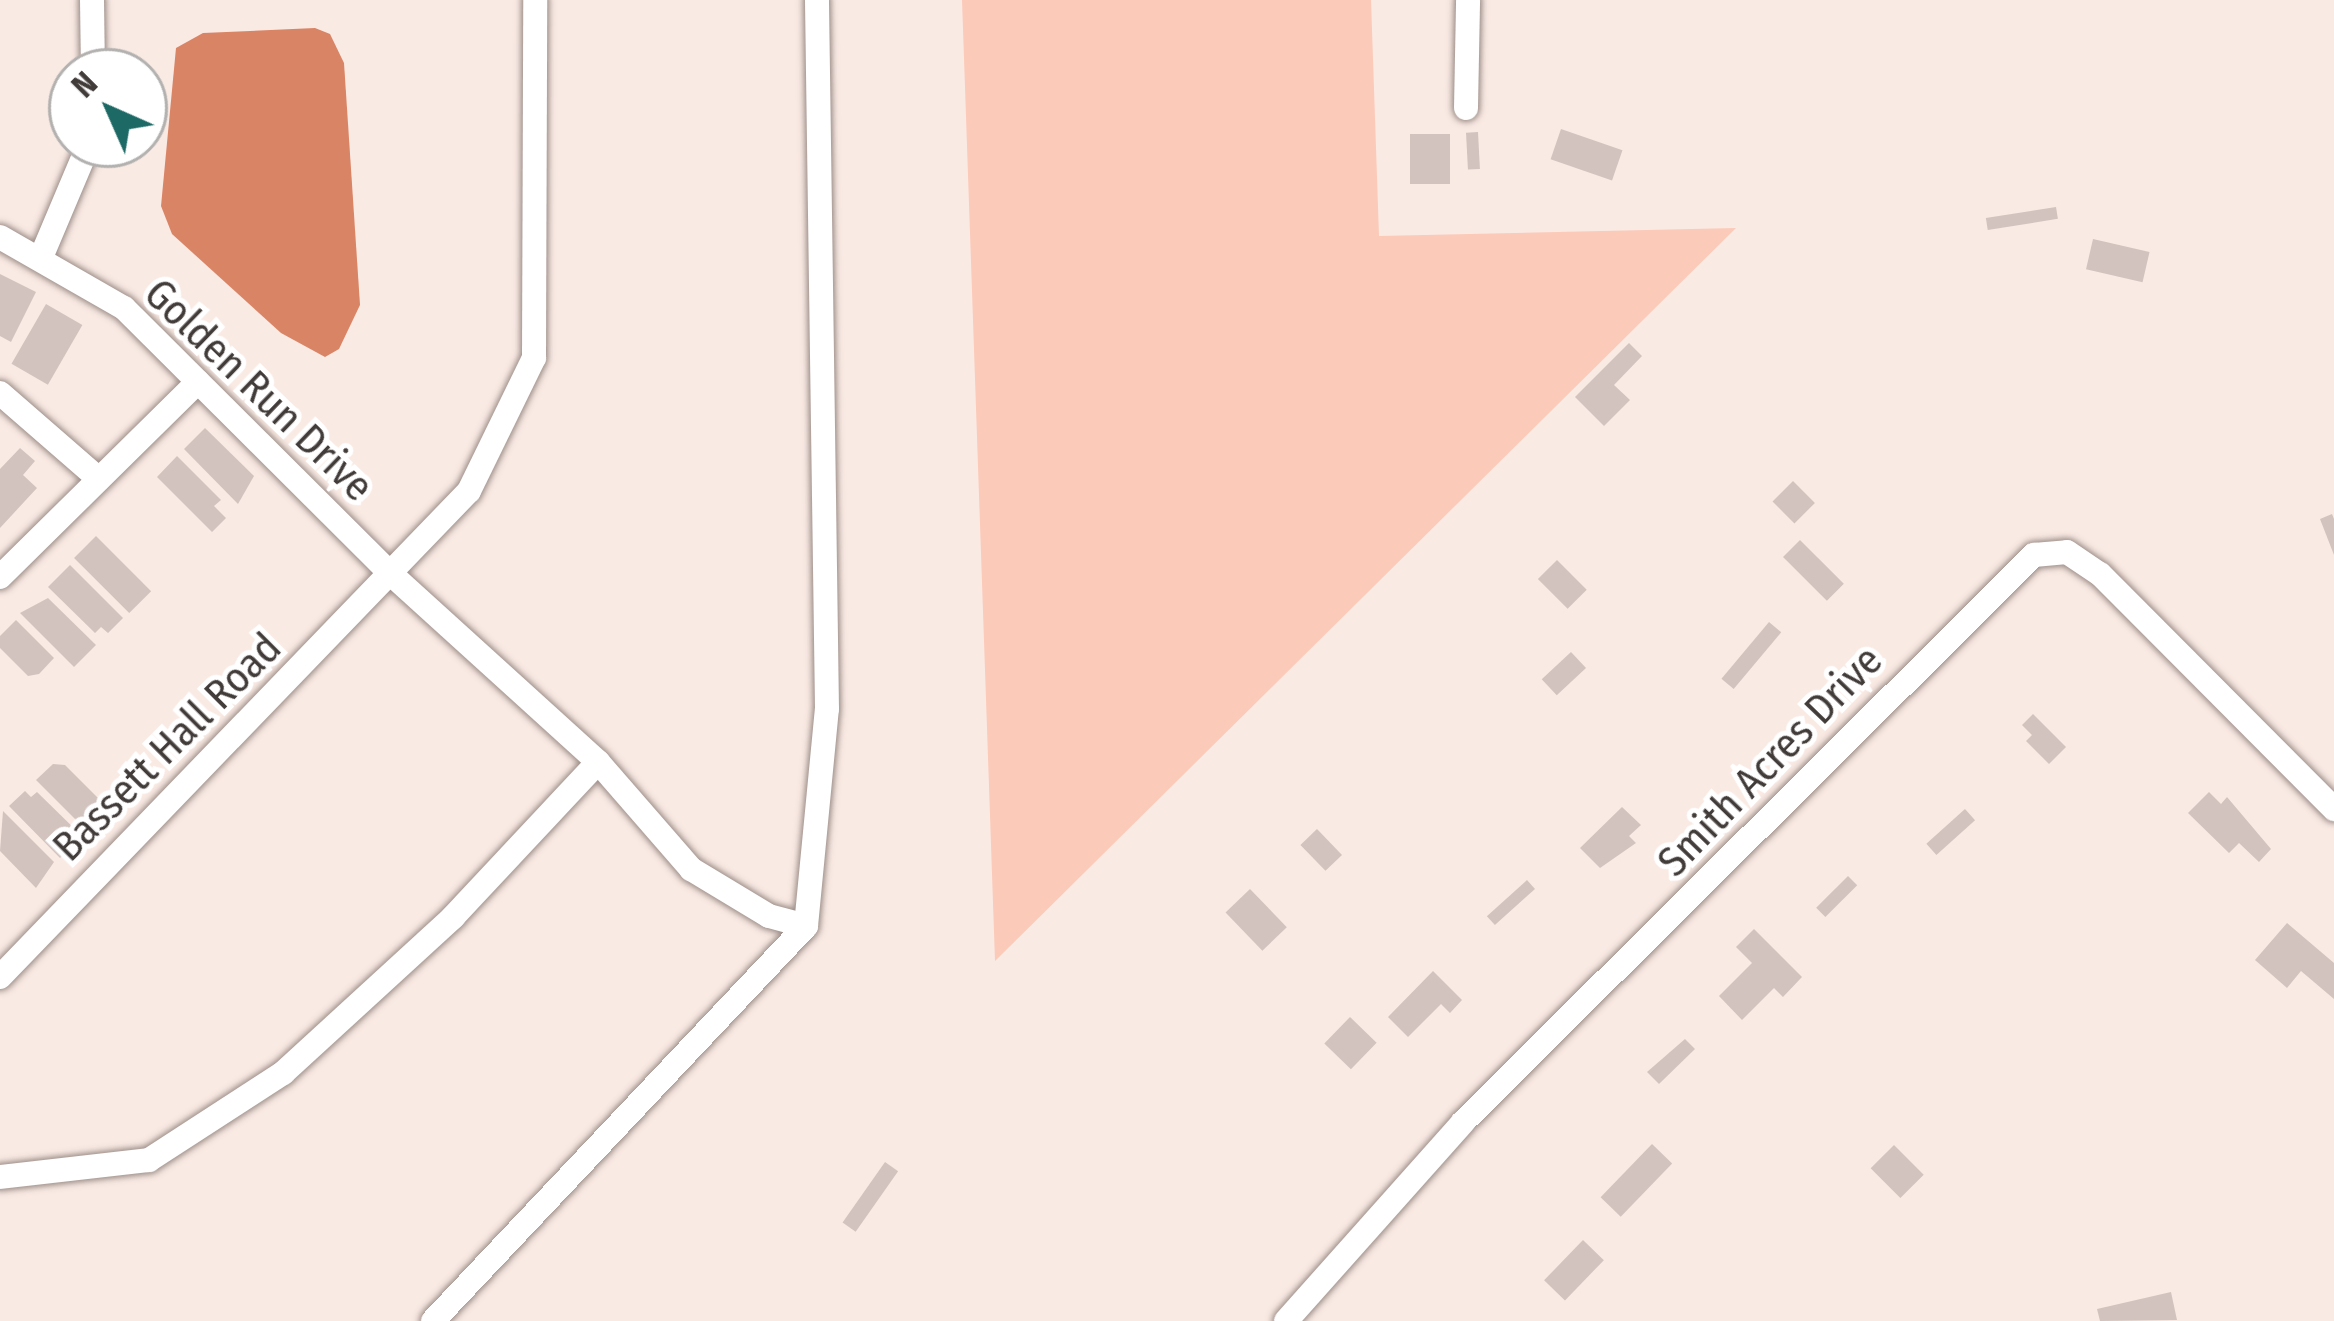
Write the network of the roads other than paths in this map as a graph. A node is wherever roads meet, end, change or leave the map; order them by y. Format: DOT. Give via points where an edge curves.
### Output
graph roads {
  1 [pos="92,0"];
  2 [pos="535,0"];
  3 [pos="817,0"];
  4 [pos="1468,0"];
  5 [pos="93,48"];
  6 [pos="1466,108"];
  7 [pos="79,168"];
  8 [pos="0,237"];
  9 [pos="42,255"];
  10 [pos="198,382"];
  11 [pos="0,393"];
  12 [pos="98,479"];
  13 [pos="392,575"];
  14 [pos="0,577"];
  15 [pos="598,762"];
  16 [pos="2334,809"];
  17 [pos="806,926"];
  18 [pos="0,976"];
  19 [pos="0,1177"];
  20 [pos="433,1321"];
  21 [pos="1286,1321"];
  1 -- 5 [label="street"];
  2 -- 13 [label="street, Bassett Hall Road" via="534,358 470,491"];
  3 -- 17 [label="street" via="827,709"];
  4 -- 6 [label="street"];
  7 -- 9 [label="street"];
  8 -- 9 [label="street, Golden Run Drive"];
  9 -- 10 [label="street, Golden Run Drive" via="124,308"];
  10 -- 12 [label="street"];
  10 -- 13 [label="street, Golden Run Drive"];
  11 -- 12 [label="street"];
  12 -- 14 [label="street"];
  13 -- 15 [label="street, Golden Run Drive"];
  13 -- 18 [label="street, Bassett Hall Road"];
  15 -- 17 [label="street, Golden Run Drive" via="691,869 769,916"];
  15 -- 19 [label="street" via="453,917 283,1073 148,1160"];
  16 -- 21 [label="street, Smith Acres Drive" via="2100,574 2067,552 2034,555 1463,1122"];
  17 -- 20 [label="street"];
}
